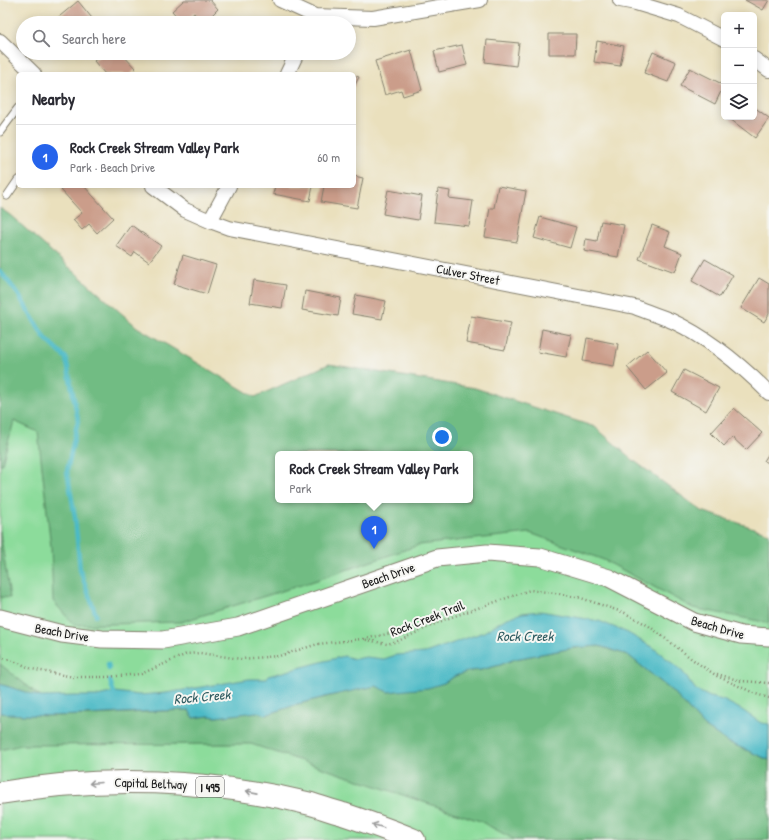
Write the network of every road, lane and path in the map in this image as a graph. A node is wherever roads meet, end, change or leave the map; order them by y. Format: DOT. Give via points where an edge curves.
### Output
graph roads {
  1 [pos="280,0"];
  2 [pos="480,0"];
  3 [pos="620,0"];
  4 [pos="636,1"];
  5 [pos="308,16"];
  6 [pos="356,18"];
  7 [pos="721,37"];
  8 [pos="0,41"];
  9 [pos="16,57"];
  10 [pos="20,60"];
  11 [pos="294,60"];
  12 [pos="757,61"];
  13 [pos="769,70"];
  14 [pos="32,72"];
  15 [pos="288,72"];
  16 [pos="16,111"];
  17 [pos="0,132"];
  18 [pos="16,183"];
  19 [pos="156,188"];
  20 [pos="228,188"];
  21 [pos="7,196"];
  22 [pos="210,221"];
  23 [pos="769,393"];
  24 [pos="0,618"];
  25 [pos="446,620"];
  26 [pos="769,637"];
  27 [pos="362,639"];
  28 [pos="0,657"];
  29 [pos="712,673"];
  30 [pos="769,683"];
  31 [pos="769,698"];
  32 [pos="0,793"];
  33 [pos="414,840"];
  1 -- 5 [label="street"];
  2 -- 6 [label="street" via="373,18"];
  3 -- 4 [label="street"];
  4 -- 7 [label="street" via="679,16"];
  8 -- 9 [label="street"];
  10 -- 14 [label="street"];
  11 -- 15 [label="street"];
  12 -- 13 [label="street"];
  16 -- 17 [label="lane"];
  18 -- 21 [label="lane"];
  19 -- 22 [label="street, Culver Street" via="185,210"];
  20 -- 22 [label="street"];
  22 -- 23 [label="street, Culver Street" via="229,228 635,307 674,322 711,344 743,367"];
  24 -- 26 [label="street, Beach Drive" via="62,634 102,639 163,640 238,627 437,558 487,553 540,557 609,578 694,622 741,635"];
  25 -- 27 [label="path"];
  25 -- 27 [label="path, Rock Creek Trail" via="387,644"];
  25 -- 29 [label="path, Rock Creek Trail" via="530,590 555,593 625,613 649,626"];
  27 -- 28 [label="path, Rock Creek Trail" via="318,644 279,656 260,658 241,659 200,653 187,654 141,674 106,677 74,677 46,672"];
  29 -- 30 [label="path" via="741,681"];
  29 -- 31 [label="path, Rock Creek Trail"];
  33 -- 32 [label="highway, Capital Beltway / I 495, one-way" via="311,804 239,790 168,782 103,782"];
}
